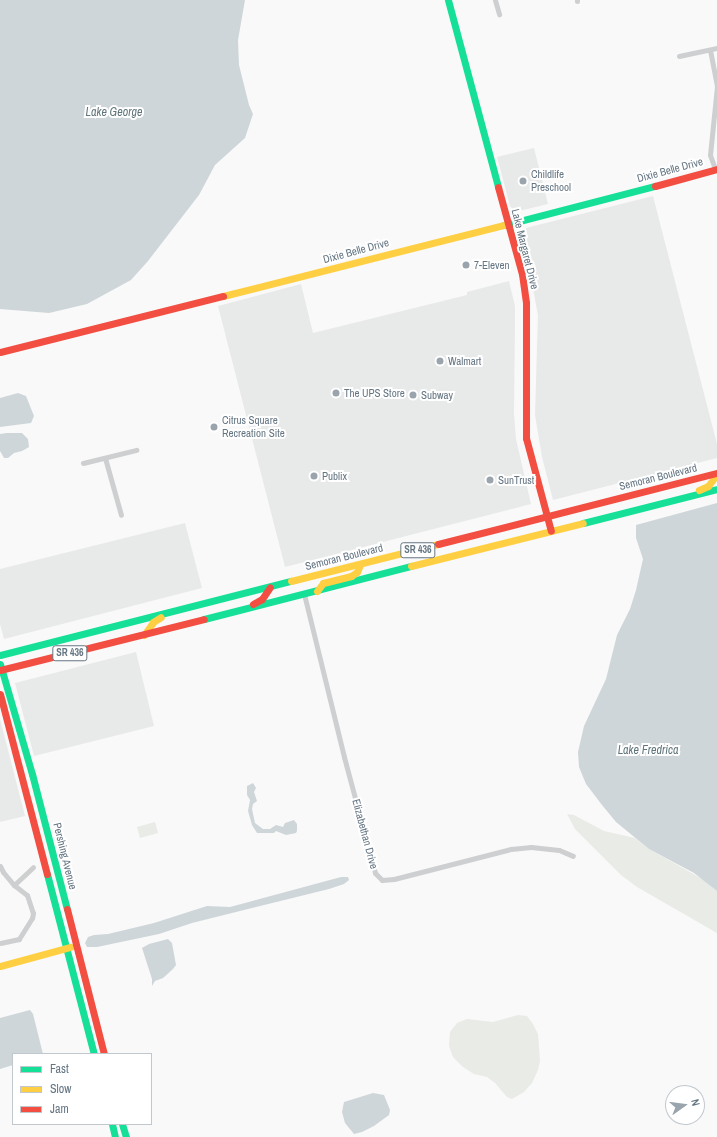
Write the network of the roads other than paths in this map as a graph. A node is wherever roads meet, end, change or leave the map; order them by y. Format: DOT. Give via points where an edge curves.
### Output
graph roads {
  1 [pos="448,0"];
  2 [pos="495,0"];
  3 [pos="499,14"];
  4 [pos="717,48"];
  5 [pos="710,50"];
  6 [pos="679,56"];
  7 [pos="716,169"];
  8 [pos="508,223"];
  9 [pos="0,352"];
  10 [pos="136,450"];
  11 [pos="105,458"];
  12 [pos="84,463"];
  13 [pos="717,474"];
  14 [pos="717,489"];
  15 [pos="682,498"];
  16 [pos="121,515"];
  17 [pos="547,517"];
  18 [pos="551,531"];
  19 [pos="360,565"];
  20 [pos="270,587"];
  21 [pos="317,591"];
  22 [pos="304,594"];
  23 [pos="246,609"];
  24 [pos="168,613"];
  25 [pos="144,635"];
  26 [pos="0,655"];
  27 [pos="1,668"];
  28 [pos="0,694"];
  29 [pos="573,856"];
  30 [pos="0,866"];
  31 [pos="33,867"];
  32 [pos="14,884"];
  33 [pos="73,934"];
  34 [pos="64,936"];
  35 [pos="0,943"];
  36 [pos="76,946"];
  37 [pos="67,948"];
  38 [pos="0,966"];
  39 [pos="94,1053"];
  40 [pos="104,1053"];
  41 [pos="112,1125"];
  42 [pos="122,1125"];
  43 [pos="115,1137"];
  44 [pos="126,1137"];
  1 -- 8 [label="street, Lake Margaret Drive"];
  2 -- 3 [label="street"];
  4 -- 5 [label="street"];
  5 -- 6 [label="street"];
  5 -- 7 [label="street" via="717,86 710,155"];
  7 -- 8 [label="street, Dixie Belle Drive"];
  8 -- 9 [label="street, Dixie Belle Drive"];
  8 -- 17 [label="street, Lake Margaret Drive" via="522,274 526,303 526,438"];
  10 -- 11 [label="street"];
  11 -- 12 [label="street"];
  11 -- 16 [label="street"];
  13 -- 15 [label="street" via="708,486"];
  13 -- 17 [label="street, Semoran Boulevard / SR 436"];
  14 -- 15 [label="street, SR 436"];
  15 -- 18 [label="street, SR 436"];
  17 -- 18 [label="street, Lake Margaret Drive"];
  17 -- 19 [label="street, Semoran Boulevard / SR 436"];
  18 -- 21 [label="street, SR 436"];
  19 -- 20 [label="street, Semoran Boulevard / SR 436"];
  19 -- 21 [label="street" via="357,572 351,576 323,583"];
  20 -- 23 [label="street" via="262,599"];
  20 -- 24 [label="street, Semoran Boulevard / SR 436"];
  21 -- 22 [label="street, SR 436"];
  22 -- 23 [label="street, SR 436"];
  22 -- 29 [label="street, Elizabethan Drive" via="375,873 382,880 394,880 511,849 531,847 558,850"];
  23 -- 25 [label="street, SR 436"];
  24 -- 25 [label="street" via="153,622"];
  24 -- 26 [label="street, Semoran Boulevard / SR 436"];
  25 -- 27 [label="street, SR 436"];
  27 -- 33 [label="street, Pershing Avenue"];
  28 -- 34 [label="street, Pershing Avenue"];
  30 -- 32 [label="street"];
  31 -- 32 [label="street"];
  32 -- 35 [label="street" via="27,895 33,913 32,918 19,939"];
  33 -- 34 [label="street"];
  33 -- 36 [label="street, Pershing Avenue"];
  34 -- 37 [label="street, Pershing Avenue"];
  36 -- 37 [label="street"];
  36 -- 40 [label="street, Pershing Avenue"];
  37 -- 38 [label="street"];
  37 -- 39 [label="street, Pershing Avenue"];
  41 -- 43 [label="street"];
  42 -- 44 [label="street"];
}
